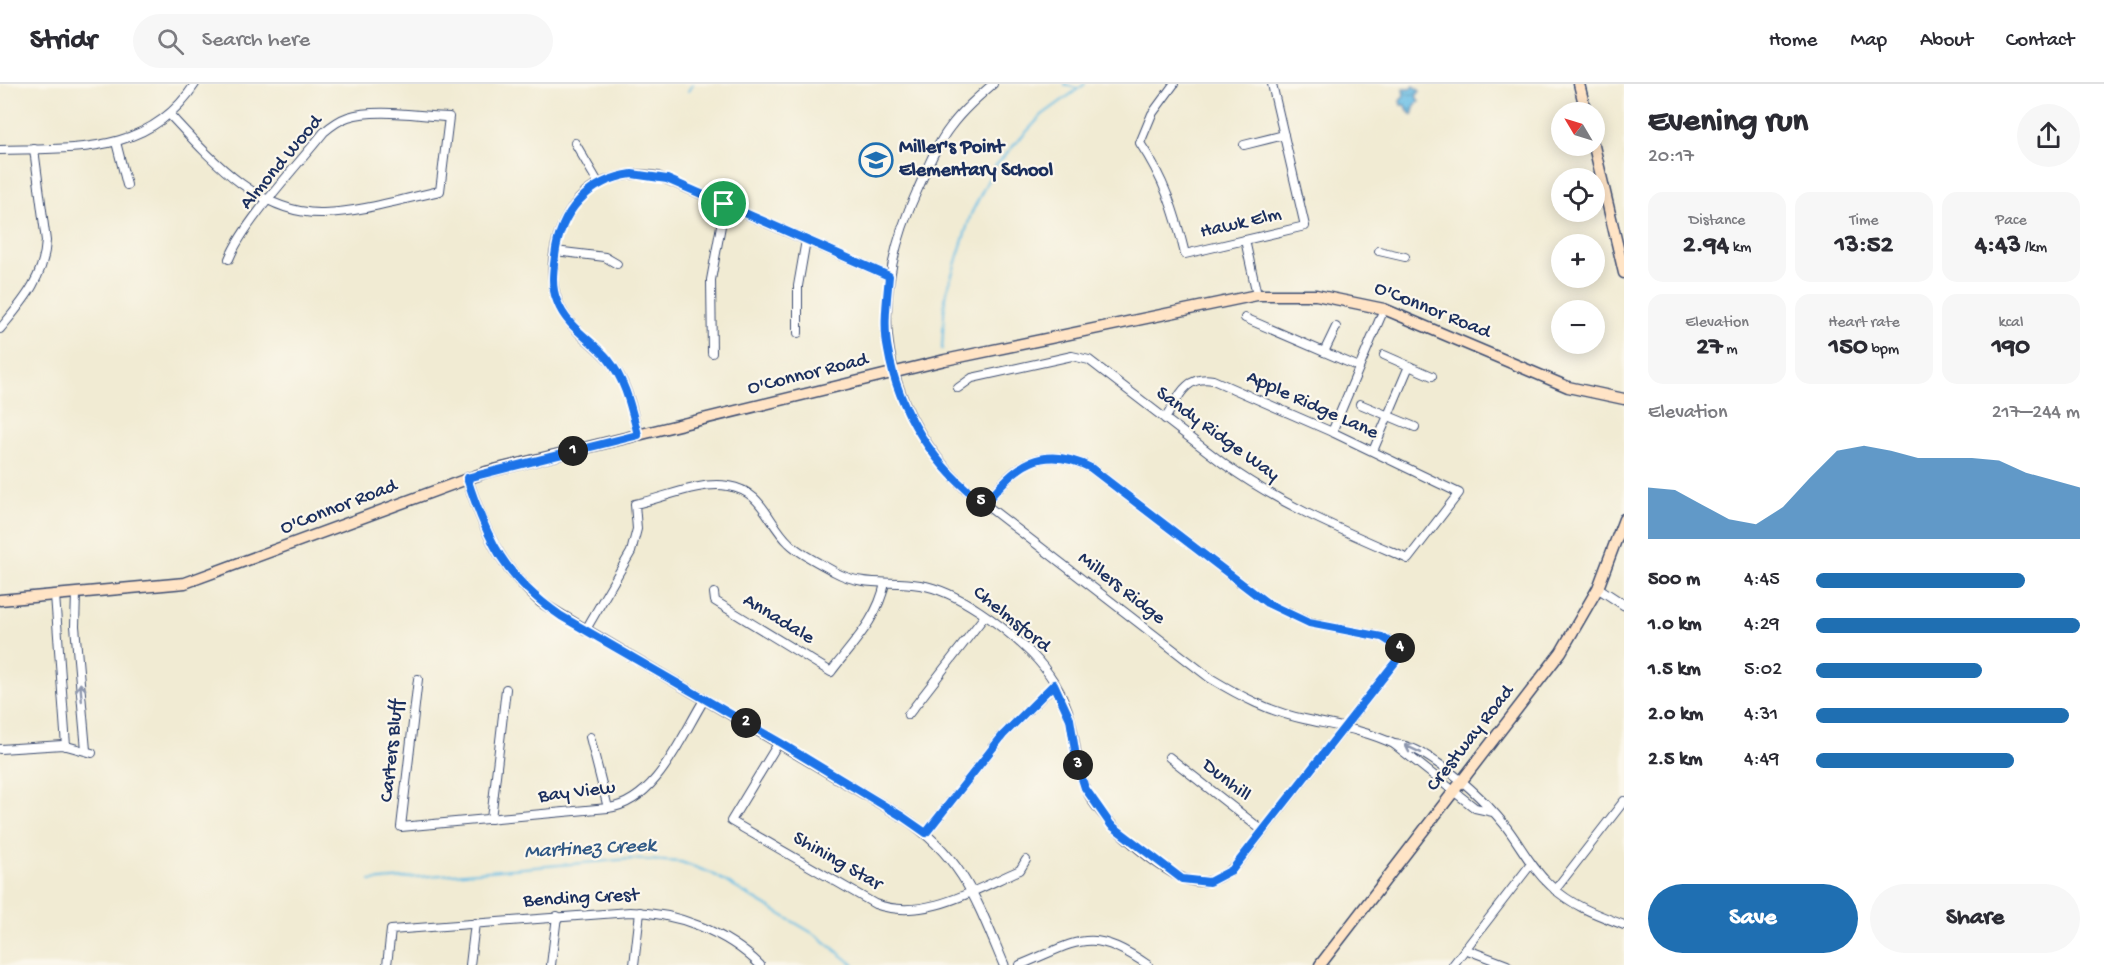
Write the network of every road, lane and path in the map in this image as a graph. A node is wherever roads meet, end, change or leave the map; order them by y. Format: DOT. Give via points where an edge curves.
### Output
graph roads {
  1 [pos="195,84"];
  2 [pos="993,84"];
  3 [pos="1174,84"];
  4 [pos="1272,84"];
  5 [pos="1579,84"];
  6 [pos="1584,102"];
  7 [pos="170,115"];
  8 [pos="1284,135"];
  9 [pos="116,142"];
  10 [pos="575,143"];
  11 [pos="1244,145"];
  12 [pos="34,149"];
  13 [pos="0,150"];
  14 [pos="1596,156"];
  15 [pos="599,184"];
  16 [pos="127,185"];
  17 [pos="270,201"];
  18 [pos="724,204"];
  19 [pos="806,240"];
  20 [pos="1245,240"];
  21 [pos="1379,250"];
  22 [pos="555,251"];
  23 [pos="1405,257"];
  24 [pos="229,259"];
  25 [pos="617,264"];
  26 [pos="1624,273"];
  27 [pos="889,276"];
  28 [pos="1257,295"];
  29 [pos="1384,309"];
  30 [pos="1245,318"];
  31 [pos="1336,327"];
  32 [pos="0,328"];
  33 [pos="798,333"];
  34 [pos="1324,352"];
  35 [pos="712,353"];
  36 [pos="1384,355"];
  37 [pos="1409,366"];
  38 [pos="1359,367"];
  39 [pos="894,373"];
  40 [pos="1432,376"];
  41 [pos="958,388"];
  42 [pos="1624,399"];
  43 [pos="1360,404"];
  44 [pos="1388,416"];
  45 [pos="1165,419"];
  46 [pos="1415,427"];
  47 [pos="1332,432"];
  48 [pos="638,435"];
  49 [pos="1373,451"];
  50 [pos="467,478"];
  51 [pos="1459,493"];
  52 [pos="985,504"];
  53 [pos="1624,519"];
  54 [pos="885,583"];
  55 [pos="1598,588"];
  56 [pos="714,593"];
  57 [pos="76,594"];
  58 [pos="55,595"];
  59 [pos="0,600"];
  60 [pos="1624,605"];
  61 [pos="984,617"];
  62 [pos="585,631"];
  63 [pos="417,679"];
  64 [pos="1054,684"];
  65 [pos="506,689"];
  66 [pos="704,700"];
  67 [pos="908,715"];
  68 [pos="1345,726"];
  69 [pos="590,737"];
  70 [pos="779,742"];
  71 [pos="1394,744"];
  72 [pos="66,746"];
  73 [pos="0,749"];
  74 [pos="1169,757"];
  75 [pos="1435,761"];
  76 [pos="1428,771"];
  77 [pos="1462,781"];
  78 [pos="1453,791"];
  79 [pos="1624,801"];
  80 [pos="608,808"];
  81 [pos="1493,812"];
  82 [pos="491,819"];
  83 [pos="401,827"];
  84 [pos="1263,831"];
  85 [pos="926,833"];
  86 [pos="1026,860"];
  87 [pos="1531,864"];
  88 [pos="972,890"];
  89 [pos="1555,890"];
  90 [pos="640,912"];
  91 [pos="557,916"];
  92 [pos="475,923"];
  93 [pos="1624,925"];
  94 [pos="1465,949"];
  95 [pos="387,965"];
  96 [pos="470,965"];
  97 [pos="551,965"];
  98 [pos="634,965"];
  99 [pos="760,965"];
  100 [pos="1004,965"];
  101 [pos="1020,965"];
  102 [pos="1148,965"];
  103 [pos="1320,965"];
  104 [pos="1453,965"];
  105 [pos="1507,965"];
  1 -- 7 [label="street"];
  2 -- 27 [label="street, Millers Ridge" via="961,113 940,141 898,234"];
  3 -- 20 [label="street, Hawk Elm" via="1152,114 1140,143 1165,184 1185,254"];
  4 -- 8 [label="street"];
  5 -- 6 [label="main road"];
  7 -- 9 [label="street" via="131,139"];
  7 -- 17 [label="street" via="210,157"];
  8 -- 11 [label="street"];
  8 -- 20 [label="street, Hawk Elm" via="1305,226"];
  9 -- 12 [label="street"];
  9 -- 16 [label="street"];
  10 -- 15 [label="street"];
  12 -- 13 [label="street"];
  12 -- 32 [label="street" via="45,255 35,285"];
  14 -- 26 [label="main road"];
  15 -- 18 [label="street" via="625,175 650,174"];
  15 -- 22 [label="street" via="571,209"];
  17 -- 17 [label="street, Almond Wood" via="287,208 342,212 440,191 449,117 346,117 324,132"];
  17 -- 24 [label="street, Almond Wood" via="234,246"];
  18 -- 19 [label="street"];
  18 -- 35 [label="street" via="711,280"];
  19 -- 27 [label="street"];
  19 -- 33 [label="street" via="798,286"];
  20 -- 28 [label="street"];
  21 -- 23 [label="street"];
  22 -- 25 [label="street" via="605,257"];
  22 -- 48 [label="street" via="553,277 558,303 573,327 615,369 626,389"];
  27 -- 39 [label="street, Millers Ridge" via="887,349"];
  28 -- 29 [label="main road, O'Connor Road" via="1316,295"];
  28 -- 39 [label="main road, O'Connor Road"];
  29 -- 38 [label="street"];
  29 -- 42 [label="main road, O'Connor Road" via="1568,387"];
  30 -- 34 [label="street"];
  31 -- 34 [label="street"];
  34 -- 38 [label="street"];
  36 -- 37 [label="street"];
  37 -- 40 [label="street"];
  37 -- 44 [label="street"];
  38 -- 47 [label="street"];
  39 -- 48 [label="main road, O'Connor Road"];
  39 -- 52 [label="street, Millers Ridge" via="904,403 931,450 951,475"];
  41 -- 45 [label="street, Sandy Ridge Way" via="972,378 1072,356 1111,372"];
  43 -- 44 [label="street"];
  44 -- 46 [label="street"];
  44 -- 49 [label="street"];
  45 -- 47 [label="street, Apple Ridge Lane" via="1183,390 1200,378"];
  45 -- 51 [label="street, Sandy Ridge Way" via="1239,475 1284,502 1408,559"];
  47 -- 49 [label="street, Apple Ridge Lane"];
  48 -- 50 [label="main road, O'Connor Road"];
  49 -- 51 [label="street, Apple Ridge Lane"];
  50 -- 57 [label="main road, O'Connor Road" via="185,583"];
  50 -- 62 [label="street" via="489,538 508,570 540,602"];
  52 -- 68 [label="street, Millers Ridge" via="1210,678 1280,712"];
  52 -- 68 [label="street" via="1010,474 1028,462 1049,458 1078,462 1267,603 1309,623 1382,637 1404,651"];
  53 -- 55 [label="main road, Crestway Road"];
  54 -- 56 [label="street, Annadale" via="877,610 831,672 715,601"];
  54 -- 61 [label="street, Chelmsford" via="934,588 959,598"];
  54 -- 62 [label="street, Chelmsford" via="849,578 795,548 760,502 739,488 716,485 635,504 637,529 632,552"];
  55 -- 60 [label="street"];
  55 -- 77 [label="main road, Crestway Road" via="1561,652"];
  57 -- 58 [label="main road, O'Connor Road"];
  72 -- 57 [label="street, one-way" via="89,752 75,626"];
  58 -- 59 [label="main road, O'Connor Road"];
  58 -- 72 [label="street"];
  61 -- 64 [label="street, Chelmsford" via="1030,652"];
  61 -- 67 [label="street"];
  62 -- 66 [label="street"];
  63 -- 83 [label="street, Carters Bluff"];
  64 -- 84 [label="street, Chelmsford" via="1070,719 1080,776 1101,815 1176,876 1209,882 1232,870"];
  64 -- 85 [label="street" via="1003,735"];
  65 -- 82 [label="street"];
  66 -- 70 [label="street"];
  66 -- 80 [label="street, Bay View" via="649,788 629,803"];
  68 -- 71 [label="street, Millers Ridge"];
  68 -- 84 [label="street"];
  69 -- 80 [label="street"];
  70 -- 85 [label="street"];
  70 -- 88 [label="street, Shining Star" via="731,821 883,907 918,910"];
  75 -- 71 [label="street, Millers Ridge, one-way" via="1405,744"];
  71 -- 76 [label="street, Millers Ridge"];
  72 -- 73 [label="street"];
  74 -- 84 [label="street, Dunhill"];
  75 -- 76 [label="street"];
  75 -- 77 [label="street, Millers Ridge"];
  76 -- 78 [label="street, Millers Ridge"];
  77 -- 78 [label="main road, Crestway Road"];
  77 -- 81 [label="street, Millers Ridge"];
  78 -- 81 [label="street, Millers Ridge" via="1474,808"];
  78 -- 103 [label="main road, Crestway Road"];
  79 -- 89 [label="street"];
  80 -- 82 [label="street, Bay View"];
  81 -- 87 [label="street, Millers Ridge"];
  82 -- 83 [label="street, Bay View"];
  85 -- 88 [label="street" via="954,861"];
  86 -- 88 [label="street, Shining Star" via="1020,870"];
  87 -- 89 [label="street, Millers Ridge"];
  87 -- 94 [label="street"];
  88 -- 100 [label="street"];
  89 -- 93 [label="street, Millers Ridge" via="1580,907"];
  90 -- 91 [label="street, Bending Crest"];
  90 -- 98 [label="street"];
  90 -- 99 [label="street, Bending Crest" via="684,920"];
  91 -- 92 [label="street, Bending Crest"];
  91 -- 97 [label="street"];
  92 -- 95 [label="street, Bending Crest" via="391,930"];
  92 -- 96 [label="street"];
  94 -- 104 [label="street"];
  94 -- 105 [label="street"];
  101 -- 102 [label="street" via="1093,939 1120,946"];
}
